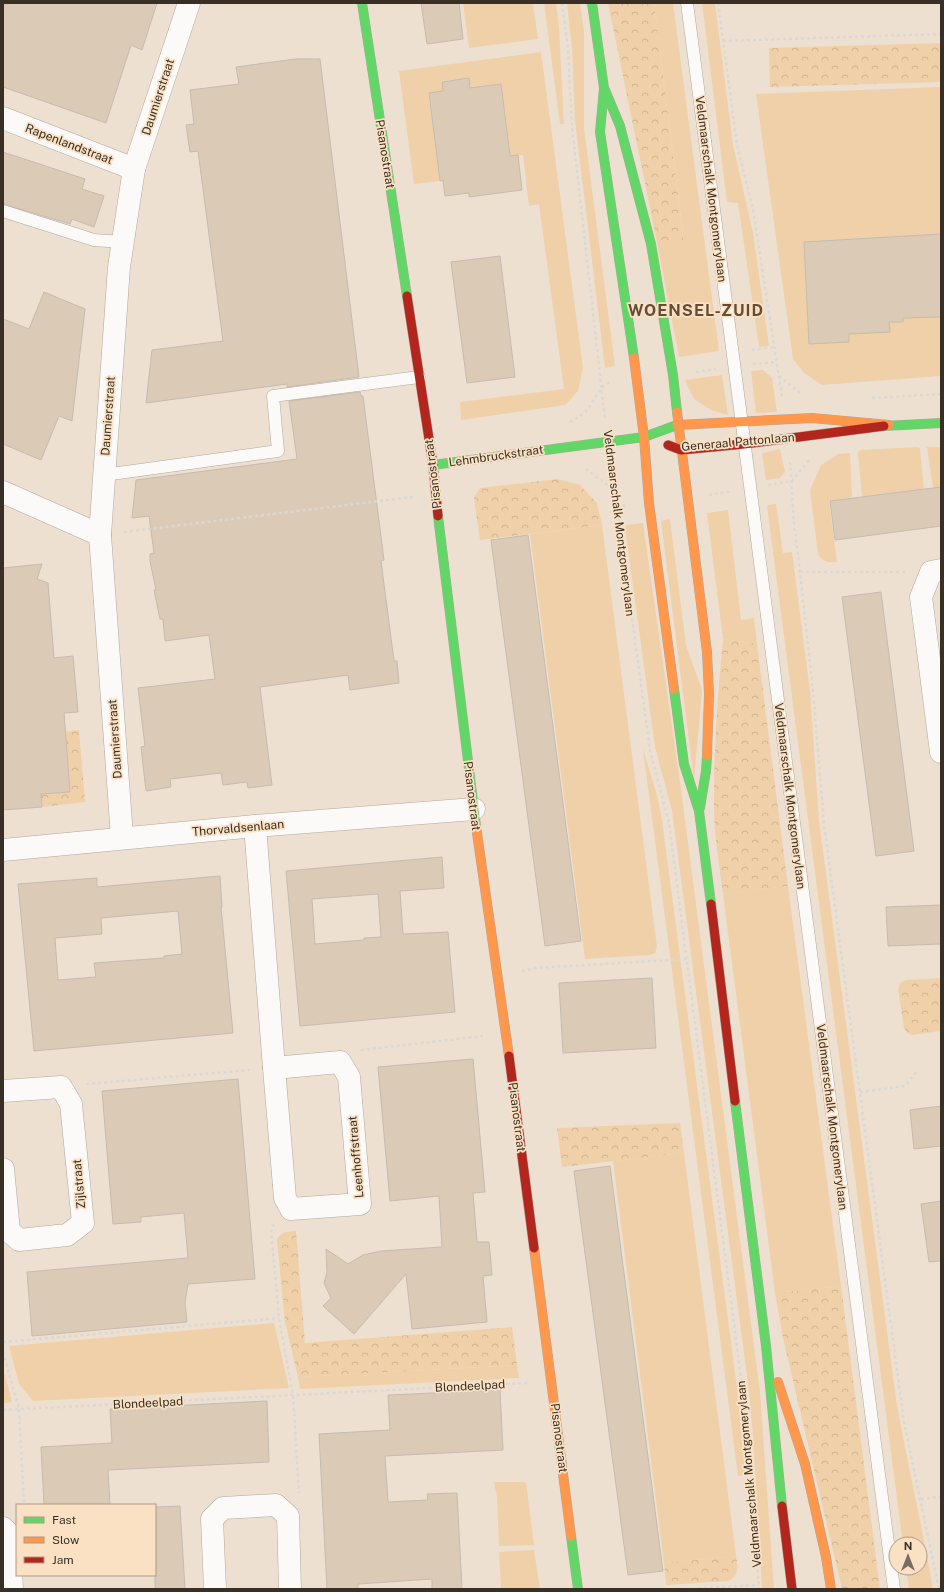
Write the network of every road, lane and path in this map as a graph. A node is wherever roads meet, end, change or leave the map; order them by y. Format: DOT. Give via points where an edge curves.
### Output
graph roads {
  1 [pos="189,3"];
  2 [pos="362,3"];
  3 [pos="562,3"];
  4 [pos="592,3"];
  5 [pos="687,3"];
  6 [pos="718,3"];
  7 [pos="941,34"];
  8 [pos="723,41"];
  9 [pos="604,88"];
  10 [pos="3,118"];
  11 [pos="134,169"];
  12 [pos="3,212"];
  13 [pos="123,242"];
  14 [pos="774,347"];
  15 [pos="751,350"];
  16 [pos="776,362"];
  17 [pos="734,366"];
  18 [pos="673,375"];
  19 [pos="778,376"];
  20 [pos="419,377"];
  21 [pos="636,379"];
  22 [pos="602,387"];
  23 [pos="941,394"];
  24 [pos="808,396"];
  25 [pos="866,398"];
  26 [pos="785,419"];
  27 [pos="741,421"];
  28 [pos="567,423"];
  29 [pos="941,423"];
  30 [pos="678,425"];
  31 [pos="889,425"];
  32 [pos="644,437"];
  33 [pos="787,438"];
  34 [pos="608,441"];
  35 [pos="744,444"];
  36 [pos="681,450"];
  37 [pos="433,465"];
  38 [pos="104,475"];
  39 [pos="3,492"];
  40 [pos="435,494"];
  41 [pos="100,535"];
  42 [pos="936,571"];
  43 [pos="800,572"];
  44 [pos="941,752"];
  45 [pos="474,809"];
  46 [pos="699,811"];
  47 [pos="255,826"];
  48 [pos="122,837"];
  49 [pos="3,850"];
  50 [pos="686,959"];
  51 [pos="536,968"];
  52 [pos="506,1033"];
  53 [pos="340,1062"];
  54 [pos="274,1068"];
  55 [pos="918,1070"];
  56 [pos="61,1087"];
  57 [pos="3,1091"];
  58 [pos="860,1092"];
  59 [pos="3,1169"];
  60 [pos="285,1198"];
  61 [pos="279,1318"];
  62 [pos="3,1342"];
  63 [pos="766,1346"];
  64 [pos="3,1352"];
  65 [pos="551,1382"];
  66 [pos="294,1396"];
  67 [pos="19,1409"];
  68 [pos="3,1410"];
  69 [pos="941,1497"];
  70 [pos="921,1499"];
  71 [pos="24,1504"];
  72 [pos="288,1516"];
  73 [pos="3,1528"];
  74 [pos="758,1584"];
  75 [pos="12,1589"];
  76 [pos="215,1589"];
  77 [pos="290,1589"];
  78 [pos="578,1589"];
  79 [pos="686,1589"];
  80 [pos="759,1589"];
  81 [pos="792,1589"];
  82 [pos="831,1589"];
  83 [pos="894,1589"];
  84 [pos="939,1589"];
  1 -- 11 [label="street, Daumierstraat"];
  2 -- 20 [label="main road, Pisanostraat"];
  3 -- 22 [label="path, Veldmaarschalk Montgomerylaan" via="568,48 572,127"];
  4 -- 9 [label="main road"];
  5 -- 17 [label="lane, Veldmaarschalk Montgomerylaan"];
  6 -- 8 [label="path"];
  7 -- 8 [label="path"];
  8 -- 14 [label="path" via="738,145 753,209"];
  9 -- 18 [label="main road" via="620,126 651,244"];
  9 -- 21 [label="main road" via="600,132"];
  10 -- 11 [label="street, Rapenlandstraat"];
  11 -- 13 [label="street, Daumierstraat"];
  12 -- 13 [label="lane" via="94,240"];
  13 -- 38 [label="street, Daumierstraat"];
  14 -- 15 [label="path"];
  14 -- 16 [label="path"];
  16 -- 17 [label="path"];
  16 -- 19 [label="path"];
  17 -- 18 [label="path"];
  17 -- 27 [label="lane, Veldmaarschalk Montgomerylaan"];
  18 -- 30 [label="main road"];
  19 -- 24 [label="path"];
  19 -- 26 [label="path"];
  20 -- 37 [label="main road, Pisanostraat"];
  20 -- 38 [label="lane" via="273,396 278,451"];
  21 -- 22 [label="path" via="607,383"];
  21 -- 32 [label="main road"];
  22 -- 28 [label="path" via="584,413"];
  22 -- 34 [label="path, Veldmaarschalk Montgomerylaan"];
  23 -- 25 [label="path"];
  26 -- 27 [label="main road, Generaal Pattonlaan"];
  26 -- 31 [label="main road, Generaal Pattonlaan" via="812,418"];
  27 -- 30 [label="main road, Generaal Pattonlaan"];
  27 -- 35 [label="lane, Veldmaarschalk Montgomerylaan"];
  29 -- 31 [label="main road, Generaal Pattonlaan"];
  30 -- 32 [label="main road, Generaal Pattonlaan"];
  30 -- 36 [label="main road"];
  31 -- 33 [label="main road, Generaal Pattonlaan"];
  32 -- 34 [label="main road, Lehmbruckstraat"];
  32 -- 36 [label="main road, Generaal Pattonlaan"];
  32 -- 46 [label="main road" via="649,504 684,764"];
  33 -- 35 [label="main road, Generaal Pattonlaan"];
  33 -- 43 [label="path"];
  34 -- 37 [label="main road, Lehmbruckstraat"];
  34 -- 50 [label="path, Veldmaarschalk Montgomerylaan" via="650,750 669,823"];
  35 -- 36 [label="main road, Generaal Pattonlaan"];
  35 -- 83 [label="lane, Veldmaarschalk Montgomerylaan"];
  36 -- 46 [label="main road" via="707,652 709,694 706,771"];
  37 -- 40 [label="main road, Pisanostraat"];
  38 -- 41 [label="street, Daumierstraat"];
  39 -- 41 [label="street"];
  40 -- 41 [label="path"];
  40 -- 45 [label="main road, Pisanostraat"];
  41 -- 48 [label="street, Daumierstraat"];
  42 -- 43 [label="path"];
  42 -- 44 [label="street" via="921,597"];
  43 -- 58 [label="path" via="824,824"];
  45 -- 47 [label="street, Thorvaldsenlaan"];
  45 -- 52 [label="main road, Pisanostraat"];
  46 -- 63 [label="main road"];
  47 -- 48 [label="street, Thorvaldsenlaan"];
  47 -- 54 [label="street"];
  48 -- 49 [label="street, Thorvaldsenlaan"];
  50 -- 51 [label="path"];
  50 -- 74 [label="path, Veldmaarschalk Montgomerylaan" via="747,1425"];
  52 -- 53 [label="path" via="363,1048"];
  52 -- 65 [label="main road, Pisanostraat"];
  53 -- 54 [label="street"];
  53 -- 60 [label="street, Leenhoffstraat" via="349,1077 360,1204 291,1209"];
  54 -- 56 [label="path"];
  54 -- 60 [label="street"];
  55 -- 58 [label="path" via="904,1086"];
  56 -- 57 [label="street"];
  56 -- 59 [label="street, Zijlstraat" via="71,1104 83,1223 67,1235 19,1240 9,1231"];
  58 -- 70 [label="path" via="904,1422"];
  60 -- 61 [label="path" via="271,1231"];
  61 -- 62 [label="path"];
  61 -- 66 [label="path"];
  63 -- 81 [label="main road" via="777,1470"];
  63 -- 82 [label="main road" via="805,1464"];
  64 -- 67 [label="path"];
  65 -- 66 [label="path, Blondeelpad"];
  65 -- 78 [label="main road, Pisanostraat"];
  66 -- 67 [label="path, Blondeelpad"];
  66 -- 72 [label="path" via="299,1499"];
  67 -- 68 [label="path, Blondeelpad"];
  67 -- 71 [label="path"];
  69 -- 70 [label="path"];
  70 -- 84 [label="path"];
  72 -- 76 [label="street" via="276,1505 223,1508 212,1519"];
  72 -- 77 [label="street"];
  73 -- 75 [label="street" via="9,1534"];
  74 -- 79 [label="path"];
  74 -- 80 [label="path, Veldmaarschalk Montgomerylaan"];
}
